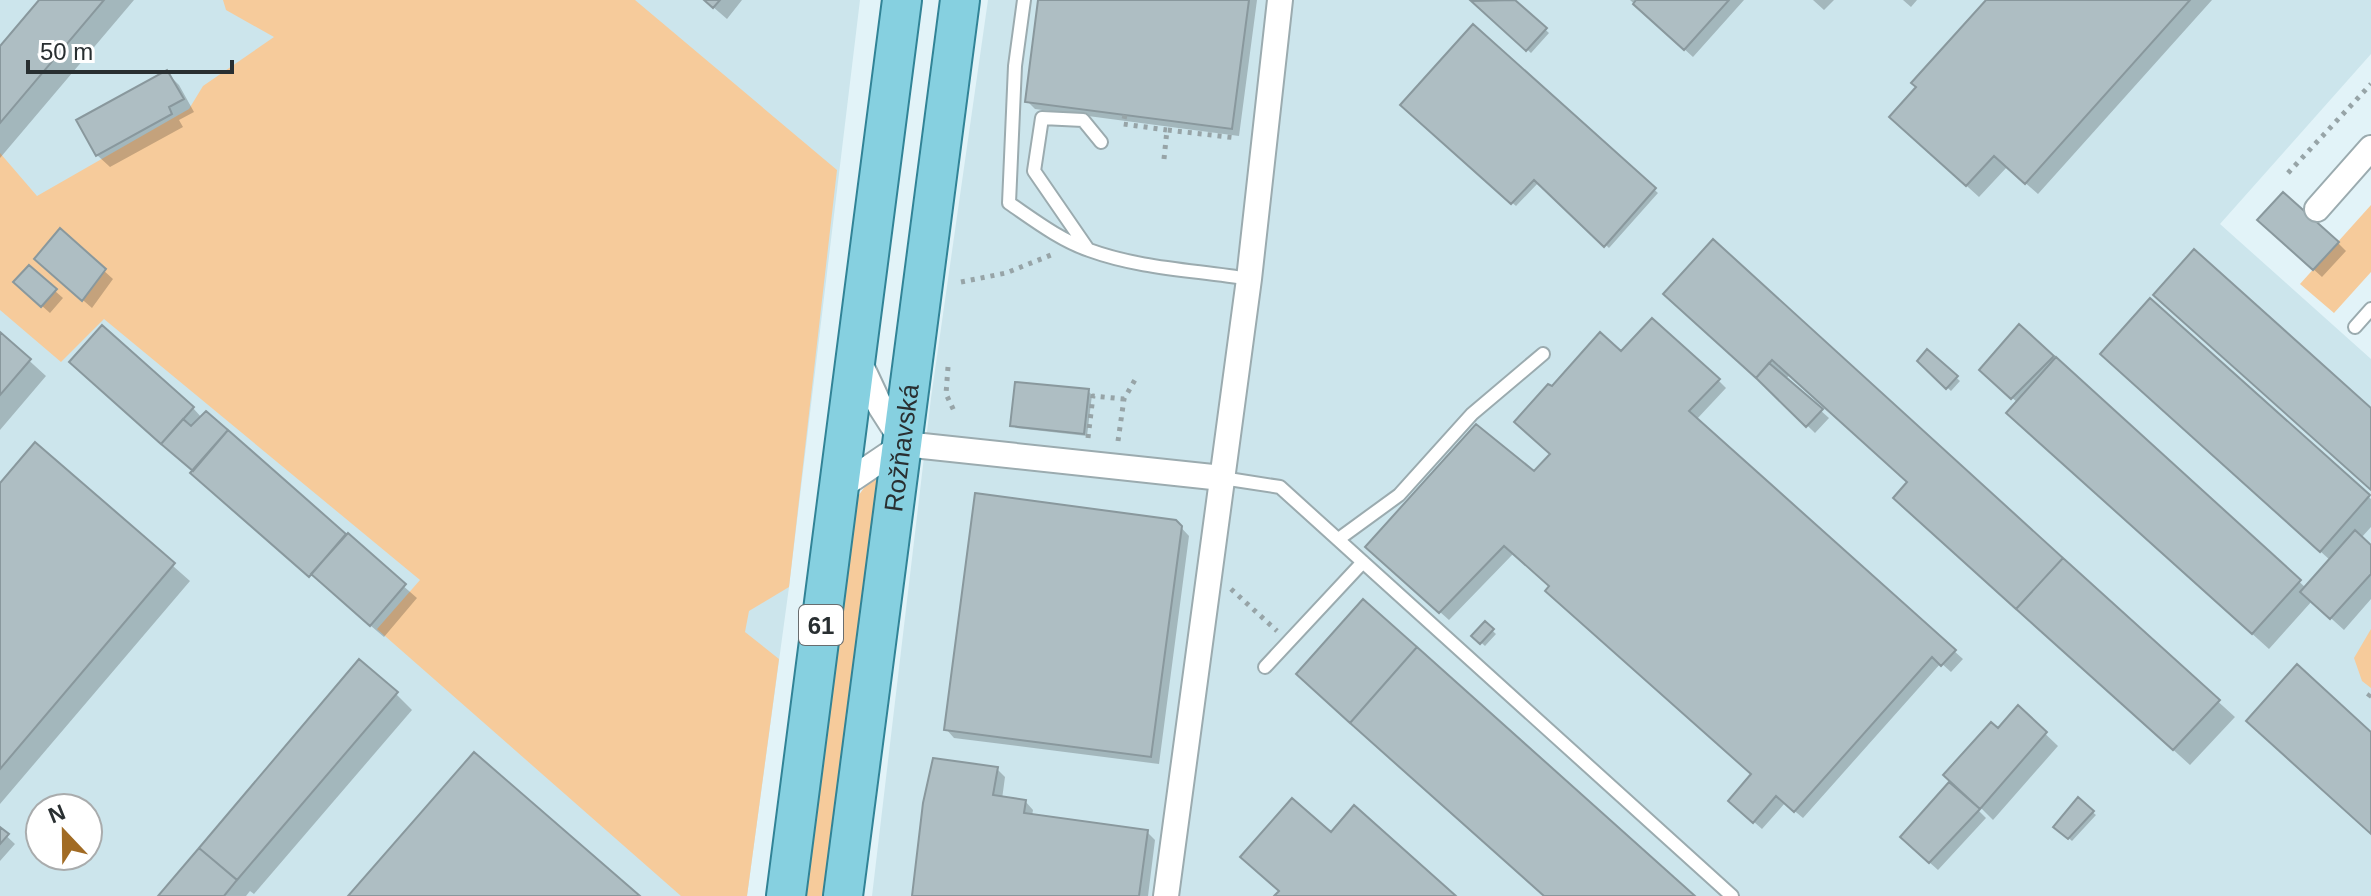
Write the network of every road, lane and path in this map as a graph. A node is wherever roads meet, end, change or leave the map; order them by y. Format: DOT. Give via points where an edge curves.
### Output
graph roads {
  1 [pos="902,0"];
  2 [pos="960,0"];
  3 [pos="1024,0"];
  4 [pos="1280,0"];
  5 [pos="2371,84"];
  6 [pos="1125,115"];
  7 [pos="1167,130"];
  8 [pos="1237,138"];
  9 [pos="1101,142"];
  10 [pos="2371,148"];
  11 [pos="1164,159"];
  12 [pos="2288,173"];
  13 [pos="2317,209"];
  14 [pos="1083,247"];
  15 [pos="1249,279"];
  16 [pos="961,282"];
  17 [pos="2371,309"];
  18 [pos="2355,327"];
  19 [pos="1543,354"];
  20 [pos="856,355"];
  21 [pos="948,367"];
  22 [pos="1136,378"];
  23 [pos="1124,399"];
  24 [pos="955,413"];
  25 [pos="1088,438"];
  26 [pos="1117,442"];
  27 [pos="904,444"];
  28 [pos="1222,478"];
  29 [pos="839,488"];
  30 [pos="1340,538"];
  31 [pos="1363,562"];
  32 [pos="1230,589"];
  33 [pos="1289,641"];
  34 [pos="1265,667"];
  35 [pos="786,896"];
  36 [pos="843,896"];
  37 [pos="1166,896"];
  38 [pos="1732,896"];
  1 -- 20 [label="main road, 61"];
  2 -- 27 [label="main road, Rožňavská / 61"];
  3 -- 14 [label="lane" via="1015,66 1009,203"];
  4 -- 15 [label="street"];
  5 -- 12 [label="path"];
  6 -- 7 [label="path" via="1123,124"];
  7 -- 8 [label="path"];
  7 -- 11 [label="path"];
  9 -- 14 [label="lane" via="1083,120 1042,118 1034,171"];
  10 -- 13 [label="street"];
  14 -- 15 [label="lane" via="1150,266"];
  14 -- 16 [label="path"];
  15 -- 28 [label="street"];
  17 -- 18 [label="lane"];
  19 -- 30 [label="lane" via="1472,414 1399,495"];
  20 -- 27 [label="street"];
  20 -- 29 [label="main road, 61"];
  21 -- 24 [label="path" via="946,394"];
  22 -- 23 [label="path"];
  23 -- 25 [label="path" via="1093,396"];
  23 -- 26 [label="path"];
  27 -- 28 [label="street"];
  27 -- 29 [label="street"];
  27 -- 36 [label="main road, Rožňavská / 61"];
  28 -- 30 [label="lane" via="1280,487"];
  28 -- 37 [label="street"];
  29 -- 35 [label="main road, 61"];
  30 -- 31 [label="lane"];
  31 -- 33 [label="lane"];
  31 -- 38 [label="lane"];
  32 -- 33 [label="path"];
  33 -- 34 [label="lane"];
}
